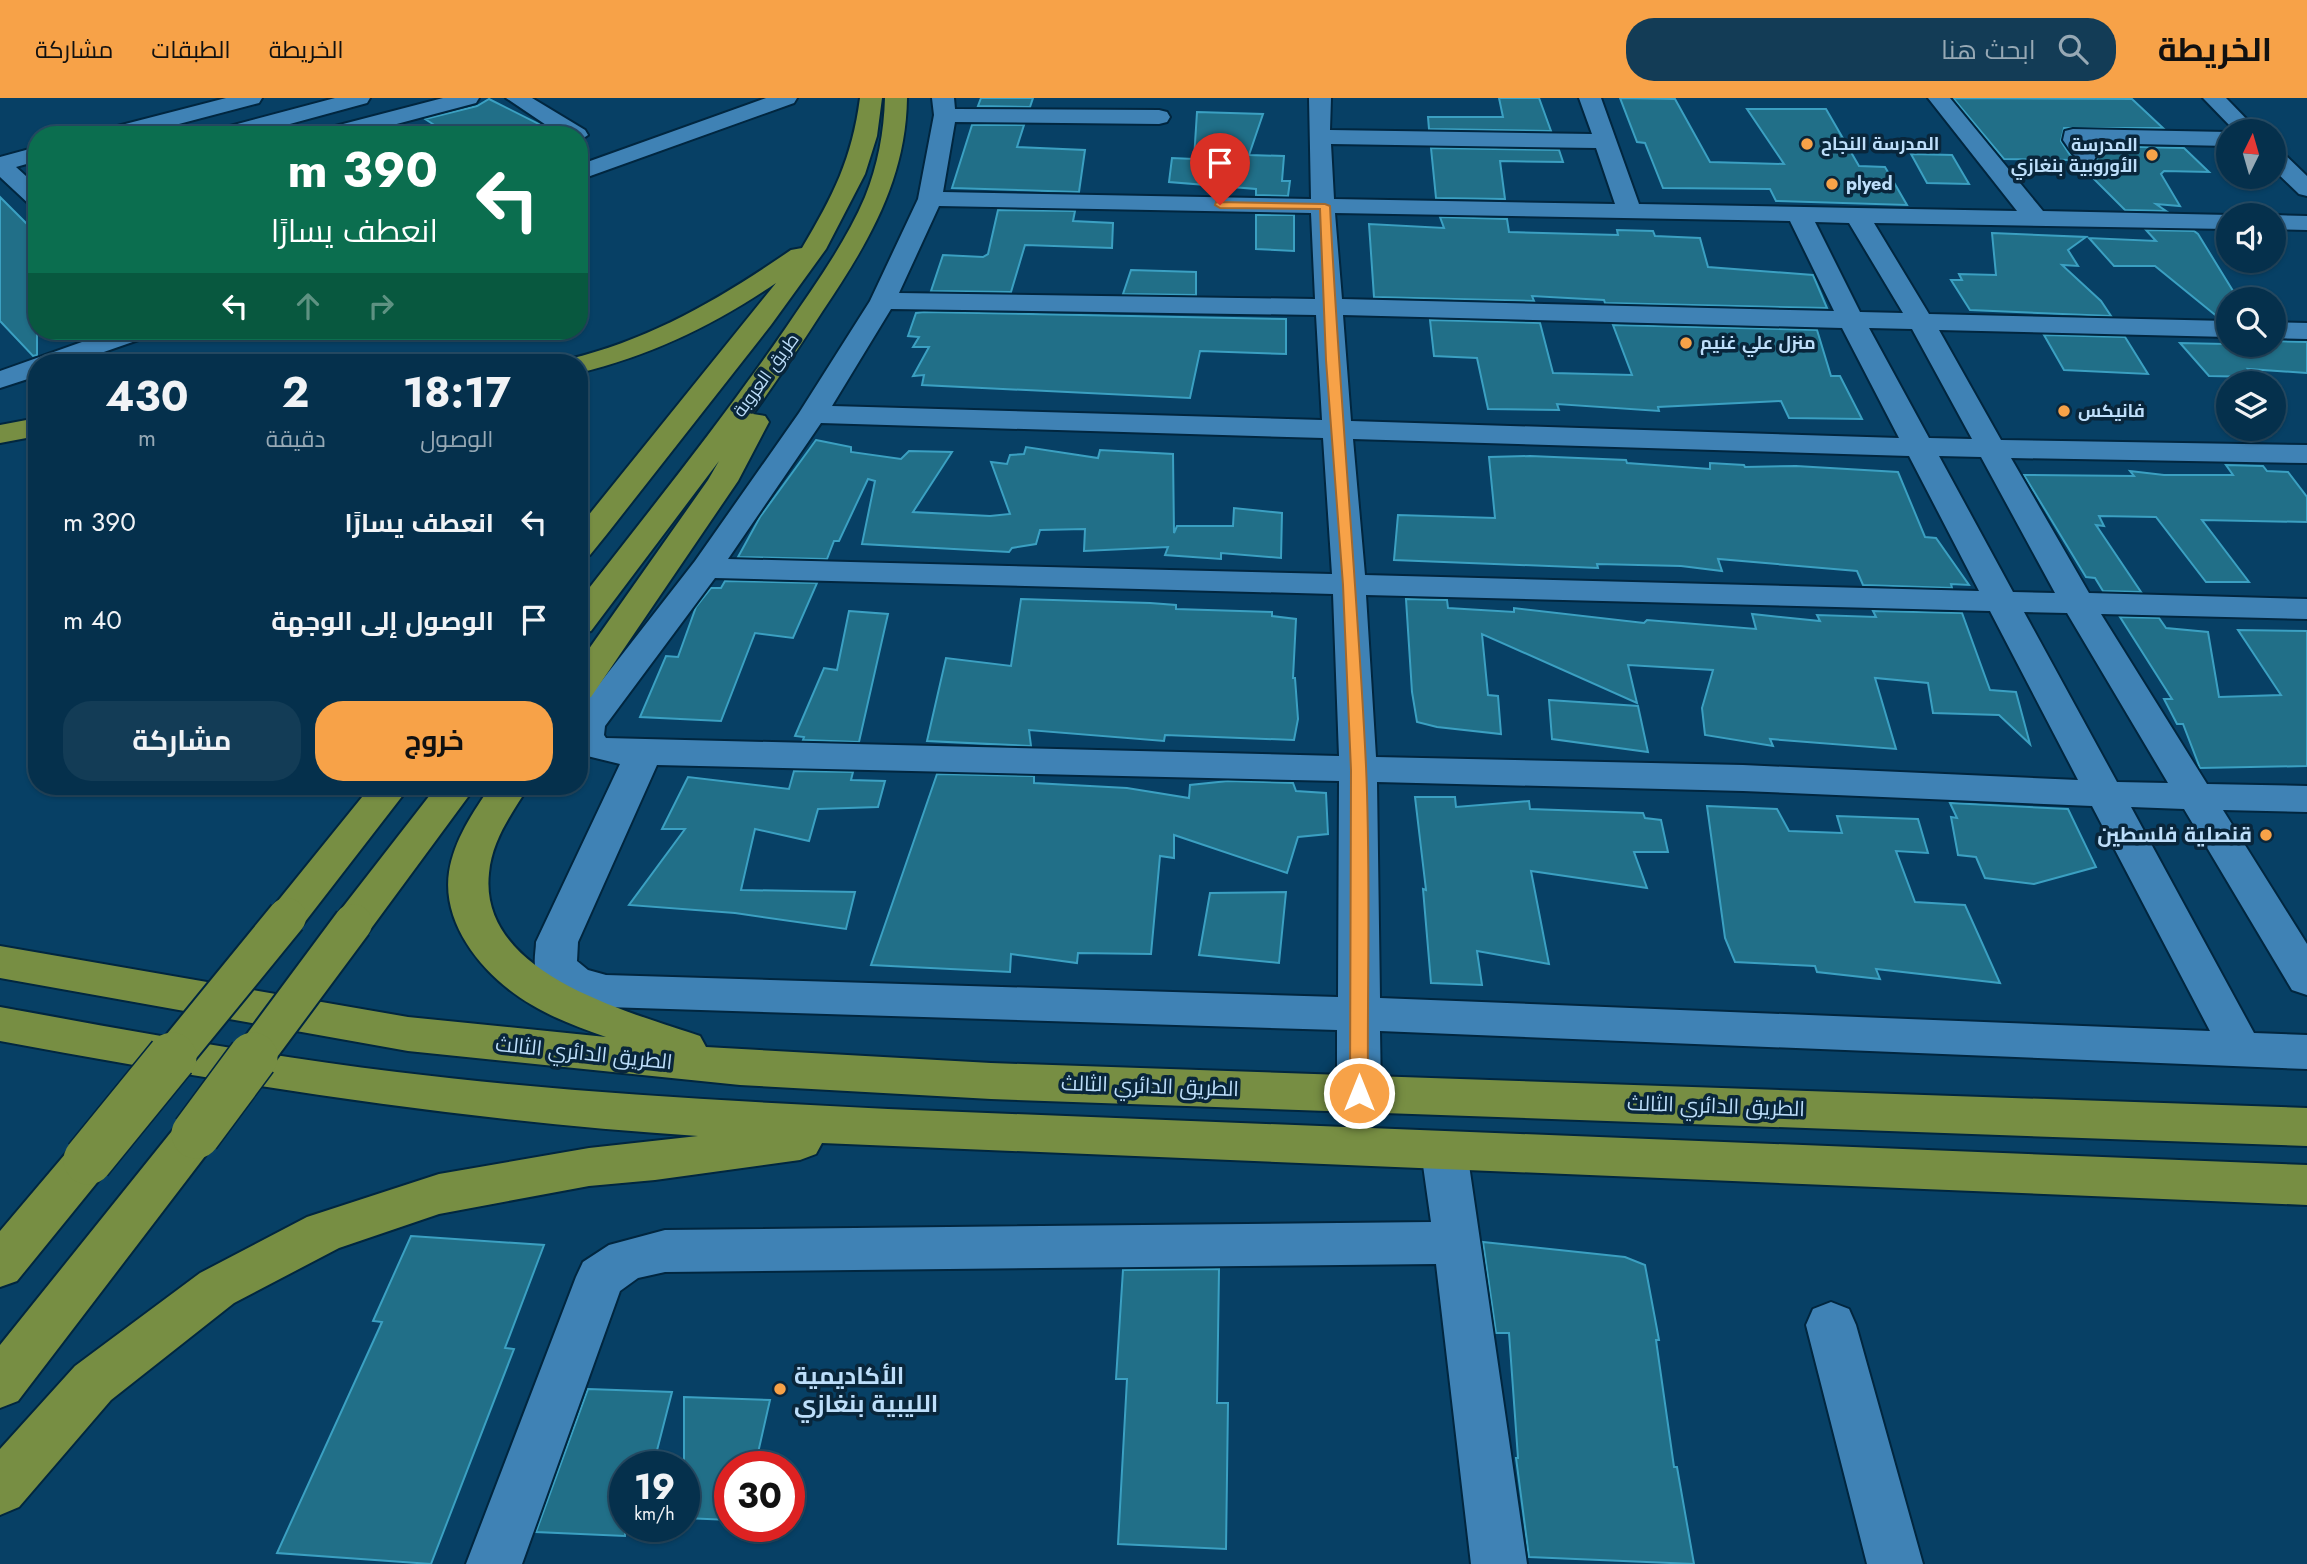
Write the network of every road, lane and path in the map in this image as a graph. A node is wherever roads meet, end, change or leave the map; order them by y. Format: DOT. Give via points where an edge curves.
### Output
graph roads {
  1 [pos="359,98"];
  2 [pos="468,98"];
  3 [pos="517,98"];
  4 [pos="786,98"];
  5 [pos="871,98"];
  6 [pos="896,98"];
  7 [pos="1320,98"];
  8 [pos="1590,98"];
  9 [pos="1939,98"];
  10 [pos="2214,98"];
  11 [pos="240,99"];
  12 [pos="944,106"];
  13 [pos="1159,117"];
  14 [pos="2235,119"];
  15 [pos="142,126"];
  16 [pos="271,126"];
  17 [pos="282,126"];
  18 [pos="362,126"];
  19 [pos="563,126"];
  20 [pos="1319,137"];
  21 [pos="2216,139"];
  22 [pos="588,141"];
  23 [pos="1605,141"];
  24 [pos="2086,155"];
  25 [pos="28,156"];
  26 [pos="617,159"];
  27 [pos="0,164"];
  28 [pos="2286,169"];
  29 [pos="588,170"];
  30 [pos="28,187"];
  31 [pos="2307,189"];
  32 [pos="28,192"];
  33 [pos="0,195"];
  34 [pos="930,199"];
  35 [pos="1325,206"];
  36 [pos="1630,212"];
  37 [pos="1799,215"];
  38 [pos="1858,217"];
  39 [pos="2036,219"];
  40 [pos="2216,222"];
  41 [pos="2286,222"];
  42 [pos="2307,223"];
  43 [pos="816,244"];
  44 [pos="883,301"];
  45 [pos="1330,307"];
  46 [pos="1850,318"];
  47 [pos="1920,320"];
  48 [pos="2216,329"];
  49 [pos="2286,330"];
  50 [pos="2307,331"];
  51 [pos="112,340"];
  52 [pos="72,354"];
  53 [pos="588,363"];
  54 [pos="773,368"];
  55 [pos="28,370"];
  56 [pos="0,380"];
  57 [pos="813,414"];
  58 [pos="28,429"];
  59 [pos="1336,431"];
  60 [pos="0,434"];
  61 [pos="1920,447"];
  62 [pos="1991,448"];
  63 [pos="28,449"];
  64 [pos="0,454"];
  65 [pos="2307,454"];
  66 [pos="588,537"];
  67 [pos="706,568"];
  68 [pos="1349,585"];
  69 [pos="2001,600"];
  70 [pos="2077,602"];
  71 [pos="2307,609"];
  72 [pos="588,612"];
  73 [pos="588,676"];
  74 [pos="588,724"];
  75 [pos="588,741"];
  76 [pos="645,751"];
  77 [pos="1358,770"];
  78 [pos="2105,794"];
  79 [pos="384,795"];
  80 [pos="450,795"];
  81 [pos="505,795"];
  82 [pos="2194,796"];
  83 [pos="2307,799"];
  84 [pos="0,962"];
  85 [pos="2307,979"];
  86 [pos="1359,1014"];
  87 [pos="0,1024"];
  88 [pos="2242,1051"];
  89 [pos="2307,1052"];
  90 [pos="740,1068"];
  91 [pos="1359,1093"];
  92 [pos="2307,1127"];
  93 [pos="888,1128"];
  94 [pos="1444,1151"];
  95 [pos="2307,1185"];
  96 [pos="1458,1243"];
  97 [pos="0,1266"];
  98 [pos="1831,1325"];
  99 [pos="0,1384"];
  100 [pos="0,1489"];
  101 [pos="494,1564"];
  102 [pos="1499,1564"];
  103 [pos="1895,1564"];
  1 -- 17 [label="street"];
  2 -- 18 [label="street"];
  3 -- 19 [label="street"];
  4 -- 26 [label="street"];
  5 -- 43 [label="highway, طريق العروبة" via="862,153"];
  6 -- 54 [label="highway, طريق العروبة" via="892,143 877,198 839,268"];
  7 -- 20 [label="street"];
  8 -- 23 [label="street"];
  9 -- 39 [label="street"];
  10 -- 14 [label="street"];
  11 -- 15 [label="street"];
  11 -- 16 [label="street"];
  12 -- 13 [label="street"];
  12 -- 34 [label="street"];
  20 -- 23 [label="street"];
  20 -- 35 [label="street"];
  21 -- 24 [label="street" via="2073,136"];
  22 -- 26 [label="street"];
  23 -- 36 [label="street"];
  25 -- 27 [label="street"];
  26 -- 29 [label="street"];
  27 -- 30 [label="street"];
  28 -- 31 [label="street"];
  32 -- 33 [label="street"];
  34 -- 35 [label="street"];
  34 -- 44 [label="street"];
  35 -- 36 [label="street"];
  35 -- 45 [label="street"];
  36 -- 37 [label="street"];
  37 -- 38 [label="street"];
  37 -- 46 [label="street"];
  38 -- 39 [label="street"];
  38 -- 47 [label="street"];
  39 -- 40 [label="street"];
  41 -- 42 [label="street"];
  43 -- 53 [label="highway" via="704,319 629,352"];
  43 -- 66 [label="highway, طريق العروبة" via="783,296"];
  44 -- 45 [label="street"];
  44 -- 57 [label="street"];
  45 -- 46 [label="street"];
  45 -- 59 [label="street"];
  46 -- 47 [label="street"];
  46 -- 61 [label="street"];
  47 -- 48 [label="street"];
  47 -- 62 [label="street"];
  49 -- 50 [label="street"];
  51 -- 52 [label="street"];
  54 -- 72 [label="highway, طريق العروبة"];
  54 -- 73 [label="highway" via="756,420 723,481"];
  55 -- 56 [label="street"];
  57 -- 59 [label="street"];
  57 -- 67 [label="street"];
  58 -- 60 [label="highway"];
  59 -- 61 [label="street"];
  59 -- 68 [label="street"];
  61 -- 62 [label="street"];
  61 -- 69 [label="street"];
  62 -- 65 [label="street"];
  62 -- 70 [label="street"];
  63 -- 64 [label="highway"];
  67 -- 68 [label="street"];
  67 -- 74 [label="street"];
  68 -- 69 [label="street"];
  68 -- 77 [label="street"];
  69 -- 70 [label="street"];
  69 -- 78 [label="street"];
  70 -- 71 [label="street"];
  70 -- 82 [label="street"];
  75 -- 76 [label="street" via="617,752"];
  76 -- 77 [label="street"];
  76 -- 86 [label="street" via="557,942 556,967 574,982 606,991"];
  77 -- 78 [label="street" via="1743,778"];
  77 -- 86 [label="street"];
  78 -- 82 [label="street"];
  78 -- 88 [label="street"];
  79 -- 97 [label="highway, bridge"];
  80 -- 99 [label="highway, bridge" via="196,1134"];
  81 -- 90 [label="highway" via="481,834 467,878 468,904 478,929 496,953 542,992"];
  82 -- 83 [label="street"];
  82 -- 85 [label="street"];
  84 -- 90 [label="highway, الطريق الدائري الثالث" via="408,1034"];
  86 -- 88 [label="street"];
  86 -- 91 [label="street"];
  87 -- 93 [label="highway" via="325,1080 468,1097 712,1119"];
  88 -- 89 [label="street"];
  90 -- 91 [label="highway, الطريق الدائري الثالث"];
  91 -- 92 [label="highway, الطريق الدائري الثالث"];
  93 -- 94 [label="highway"];
  93 -- 100 [label="highway" via="589,1167 439,1194 324,1232 217,1288 93,1383"];
  94 -- 95 [label="highway"];
  94 -- 96 [label="street"];
  96 -- 101 [label="street" via="665,1251 626,1260 600,1277"];
  96 -- 102 [label="street"];
  98 -- 103 [label="street"];
}
